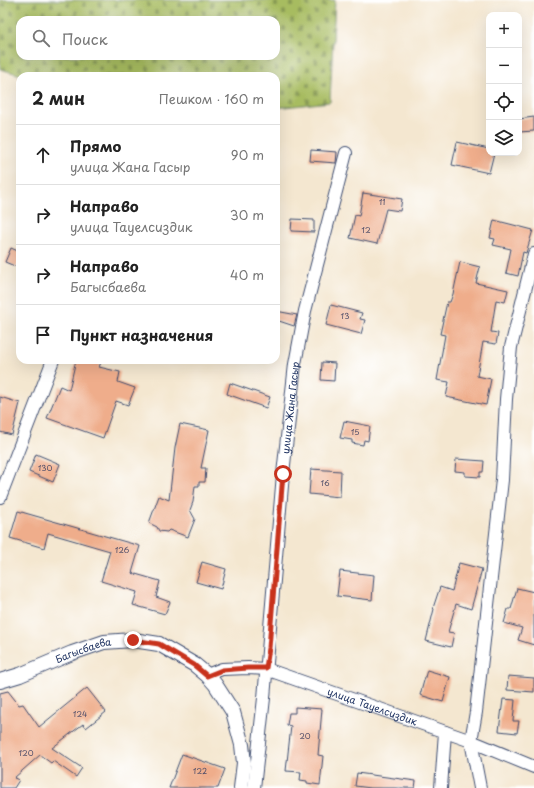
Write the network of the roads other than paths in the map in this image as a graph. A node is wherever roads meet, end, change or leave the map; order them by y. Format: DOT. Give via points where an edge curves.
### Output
graph roads {
  1 [pos="346,153"];
  2 [pos="534,254"];
  3 [pos="51,364"];
  4 [pos="0,497"];
  5 [pos="266,668"];
  6 [pos="207,676"];
  7 [pos="0,681"];
  8 [pos="445,732"];
  9 [pos="471,741"];
  10 [pos="242,745"];
  11 [pos="259,746"];
  12 [pos="534,767"];
  13 [pos="241,788"];
  14 [pos="254,788"];
  15 [pos="441,788"];
  16 [pos="480,788"];
  1 -- 5 [label="street, улица Жана Гасыр" via="295,364"];
  2 -- 9 [label="street" via="511,347 501,488"];
  3 -- 4 [label="street"];
  5 -- 6 [label="street, улица Тауелсиздик" via="222,670"];
  5 -- 8 [label="street, улица Тауелсиздик"];
  5 -- 11 [label="street, улица Жана Гасыр"];
  6 -- 7 [label="street, Багысбаева" via="159,644 133,640 104,642"];
  6 -- 10 [label="street, Багысбаева" via="233,712"];
  8 -- 9 [label="street, улица Тауелсиздик"];
  8 -- 15 [label="street"];
  9 -- 12 [label="street, улица Тауелсиздик"];
  9 -- 16 [label="street"];
  10 -- 11 [label="street" via="248,748"];
  10 -- 13 [label="street, Багысбаева" via="244,763"];
  11 -- 14 [label="street, улица Жана Гасыр"];
}
